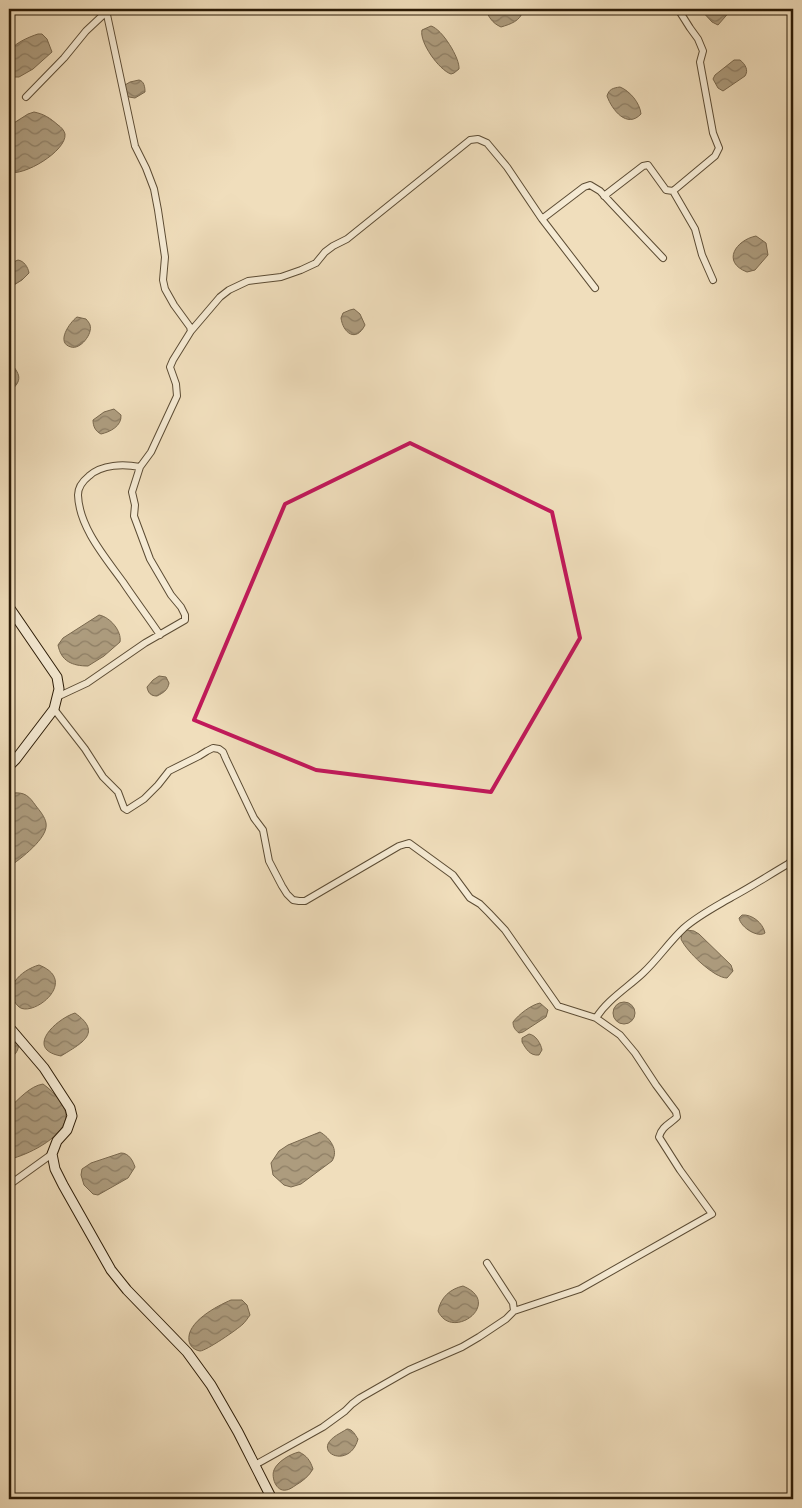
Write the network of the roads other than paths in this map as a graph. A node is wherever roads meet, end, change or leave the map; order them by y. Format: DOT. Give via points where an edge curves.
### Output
graph roads {
  1 [pos="678,9"];
  2 [pos="106,10"];
  3 [pos="26,97"];
  4 [pos="673,191"];
  5 [pos="604,196"];
  6 [pos="542,219"];
  7 [pos="663,258"];
  8 [pos="713,280"];
  9 [pos="595,288"];
  10 [pos="191,331"];
  11 [pos="140,468"];
  12 [pos="9,606"];
  13 [pos="160,635"];
  14 [pos="57,697"];
  15 [pos="54,709"];
  16 [pos="9,766"];
  17 [pos="793,859"];
  18 [pos="596,1018"];
  19 [pos="9,1027"];
  20 [pos="52,1154"];
  21 [pos="9,1185"];
  22 [pos="487,1263"];
  23 [pos="514,1311"];
  24 [pos="255,1465"];
  25 [pos="272,1499"];
  1 -- 4 [label="street" via="703,51 700,62 713,133 719,148 715,156"];
  2 -- 3 [label="street"];
  2 -- 10 [label="street" via="135,146 154,190 165,258 162,280"];
  4 -- 5 [label="street" via="666,190 648,166 643,166"];
  4 -- 8 [label="street" via="695,229"];
  5 -- 6 [label="street" via="590,185 584,187"];
  5 -- 7 [label="street"];
  6 -- 9 [label="street"];
  6 -- 10 [label="street" via="487,143 470,140 316,262 281,277 248,281 230,290"];
  10 -- 11 [label="street" via="170,367 177,396"];
  11 -- 13 [label="street" via="132,492 134,516 150,559 185,616 182,623"];
  11 -- 13 [label="street" via="131,465 95,470 82,481 78,493 85,524"];
  12 -- 14 [label="street" via="57,677"];
  13 -- 14 [label="street" via="87,683"];
  14 -- 15 [label="street"];
  15 -- 16 [label="street"];
  15 -- 18 [label="street" via="103,777 118,792 127,810 144,799 169,771 207,750 213,748 223,752 254,818 263,830 269,861 293,900 305,901 409,843 448,871 470,898 505,930 558,1006"];
  17 -- 18 [label="street" via="686,926"];
  18 -- 23 [label="street" via="620,1035 676,1112 677,1117 664,1126 659,1137 712,1214 580,1289"];
  19 -- 20 [label="street" via="44,1068 70,1108 72,1116 67,1130 57,1141"];
  20 -- 21 [label="street"];
  20 -- 24 [label="street" via="55,1169 111,1270 126,1290 187,1352 211,1385"];
  22 -- 23 [label="street" via="513,1304"];
  23 -- 24 [label="street" via="479,1337 409,1370 360,1398 323,1427"];
  24 -- 25 [label="street"];
}
